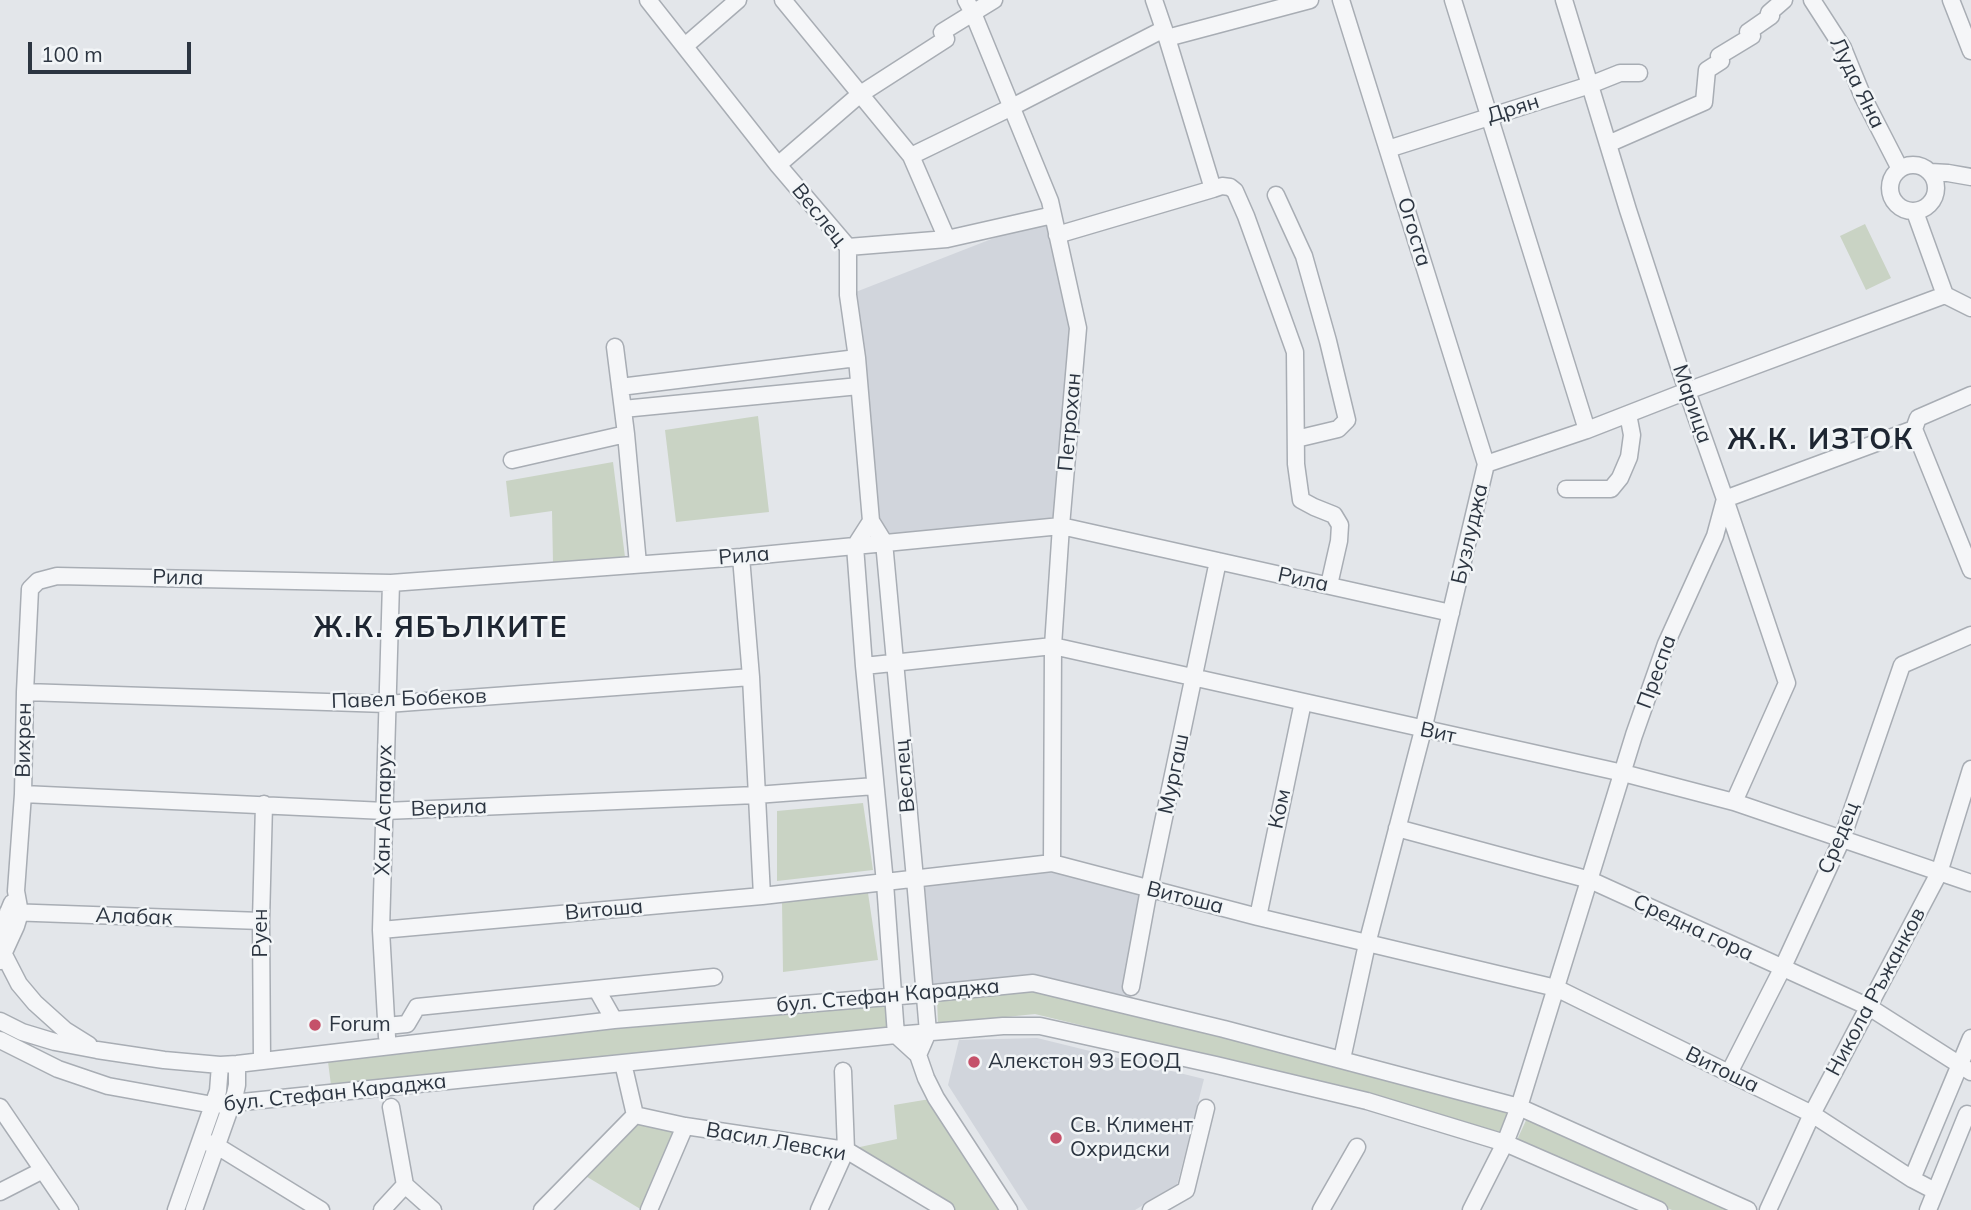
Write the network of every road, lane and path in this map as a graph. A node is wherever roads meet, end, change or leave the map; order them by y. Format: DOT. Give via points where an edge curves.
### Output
graph roads {
  1 [pos="648,0"];
  2 [pos="738,0"];
  3 [pos="994,0"];
  4 [pos="1154,0"];
  5 [pos="1310,0"];
  6 [pos="1341,0"];
  7 [pos="1452,0"];
  8 [pos="1564,0"];
  9 [pos="1784,0"];
  10 [pos="1812,0"];
  11 [pos="1951,0"];
  12 [pos="788,2"];
  13 [pos="970,7"];
  14 [pos="1166,34"];
  15 [pos="685,46"];
  16 [pos="1971,51"];
  17 [pos="1639,73"];
  18 [pos="1590,85"];
  19 [pos="859,95"];
  20 [pos="1012,107"];
  21 [pos="1489,117"];
  22 [pos="1608,144"];
  23 [pos="1388,149"];
  24 [pos="911,156"];
  25 [pos="778,165"];
  26 [pos="1900,169"];
  27 [pos="1930,172"];
  28 [pos="1971,177"];
  29 [pos="1213,189"];
  30 [pos="1276,195"];
  31 [pos="1915,212"];
  32 [pos="1053,215"];
  33 [pos="1058,235"];
  34 [pos="947,239"];
  35 [pos="849,247"];
  36 [pos="1945,295"];
  37 [pos="1971,308"];
  38 [pos="615,347"];
  39 [pos="857,358"];
  40 [pos="859,386"];
  41 [pos="620,387"];
  42 [pos="1686,391"];
  43 [pos="1971,395"];
  44 [pos="623,409"];
  45 [pos="1628,414"];
  46 [pos="1913,429"];
  47 [pos="1587,430"];
  48 [pos="626,434"];
  49 [pos="1296,439"];
  50 [pos="512,460"];
  51 [pos="1486,464"];
  52 [pos="1566,489"];
  53 [pos="1725,499"];
  54 [pos="871,521"];
  55 [pos="1061,526"];
  56 [pos="884,542"];
  57 [pos="855,546"];
  58 [pos="741,557"];
  59 [pos="1218,561"];
  60 [pos="638,565"];
  61 [pos="1971,570"];
  62 [pos="391,583"];
  63 [pos="1329,585"];
  64 [pos="30,589"];
  65 [pos="1451,612"];
  66 [pos="1971,635"];
  67 [pos="1053,646"];
  68 [pos="895,662"];
  69 [pos="864,666"];
  70 [pos="751,677"];
  71 [pos="1195,677"];
  72 [pos="25,692"];
  73 [pos="1303,702"];
  74 [pos="387,704"];
  75 [pos="1423,730"];
  76 [pos="1971,769"];
  77 [pos="1623,773"];
  78 [pos="875,786"];
  79 [pos="23,794"];
  80 [pos="756,795"];
  81 [pos="1734,802"];
  82 [pos="264,804"];
  83 [pos="385,811"];
  84 [pos="1397,828"];
  85 [pos="1842,839"];
  86 [pos="1052,863"];
  87 [pos="1939,873"];
  88 [pos="915,879"];
  89 [pos="1590,880"];
  90 [pos="885,883"];
  91 [pos="1971,884"];
  92 [pos="1149,890"];
  93 [pos="762,896"];
  94 [pos="14,913"];
  95 [pos="1258,917"];
  96 [pos="261,921"];
  97 [pos="381,930"];
  98 [pos="0,932"];
  99 [pos="1367,944"];
  100 [pos="1,954"];
  101 [pos="1782,969"];
  102 [pos="714,977"];
  103 [pos="1131,987"];
  104 [pos="1556,988"];
  105 [pos="597,990"];
  106 [pos="924,994"];
  107 [pos="893,996"];
  108 [pos="1869,1007"];
  109 [pos="614,1020"];
  110 [pos="0,1021"];
  111 [pos="928,1032"];
  112 [pos="895,1035"];
  113 [pos="1971,1038"];
  114 [pos="0,1040"];
  115 [pos="96,1051"];
  116 [pos="918,1055"];
  117 [pos="1342,1059"];
  118 [pos="262,1061"];
  119 [pos="623,1063"];
  120 [pos="237,1064"];
  121 [pos="220,1065"];
  122 [pos="1966,1069"];
  123 [pos="844,1071"];
  124 [pos="1729,1073"];
  125 [pos="231,1104"];
  126 [pos="213,1105"];
  127 [pos="0,1107"];
  128 [pos="391,1107"];
  129 [pos="1519,1107"];
  130 [pos="1206,1108"];
  131 [pos="1812,1114"];
  132 [pos="1966,1114"];
  133 [pos="635,1115"];
  134 [pos="685,1126"];
  135 [pos="201,1140"];
  136 [pos="1505,1143"];
  137 [pos="217,1146"];
  138 [pos="1357,1147"];
  139 [pos="846,1150"];
  140 [pos="43,1170"];
  141 [pos="1912,1179"];
  142 [pos="405,1185"];
  143 [pos="1935,1191"];
  144 [pos="0,1192"];
  145 [pos="1474,1205"];
  146 [pos="70,1210"];
  147 [pos="176,1210"];
  148 [pos="194,1210"];
  149 [pos="321,1210"];
  150 [pos="382,1210"];
  151 [pos="433,1210"];
  152 [pos="542,1210"];
  153 [pos="649,1210"];
  154 [pos="819,1210"];
  155 [pos="946,1210"];
  156 [pos="1009,1210"];
  157 [pos="1152,1210"];
  158 [pos="1321,1210"];
  159 [pos="1659,1210"];
  160 [pos="1748,1210"];
  161 [pos="1768,1210"];
  162 [pos="1928,1210"];
  1 -- 15 [label="street, Веслец"];
  2 -- 15 [label="street"];
  3 -- 13 [label="street"];
  4 -- 14 [label="street"];
  5 -- 14 [label="street"];
  6 -- 23 [label="street, Огоста"];
  7 -- 21 [label="street"];
  8 -- 18 [label="street, Марица"];
  9 -- 22 [label="street" via="1748,32 1752,36 1718,56 1721,61 1707,70 1704,102"];
  10 -- 26 [label="street, Луда Яна" via="1843,48"];
  11 -- 16 [label="street"];
  12 -- 19 [label="street"];
  13 -- 19 [label="street" via="942,32 946,39"];
  13 -- 20 [label="street, Петрохан"];
  14 -- 20 [label="street"];
  14 -- 29 [label="street"];
  15 -- 25 [label="street, Веслец"];
  17 -- 18 [label="street, Дрян" via="1620,73"];
  18 -- 21 [label="street, Дрян"];
  18 -- 22 [label="street, Марица"];
  19 -- 24 [label="street"];
  19 -- 25 [label="street"];
  20 -- 24 [label="street"];
  20 -- 32 [label="street, Петрохан"];
  21 -- 23 [label="street, Дрян"];
  21 -- 47 [label="street"];
  22 -- 42 [label="street, Марица"];
  23 -- 51 [label="street, Огоста"];
  24 -- 34 [label="street"];
  25 -- 35 [label="street, Веслец"];
  26 -- 27 [label="street" via="1916,165"];
  26 -- 31 [label="street" via="1889,190 1903,210"];
  27 -- 28 [label="street"];
  27 -- 31 [label="street" via="1936,181 1933,201"];
  29 -- 33 [label="street"];
  29 -- 49 [label="street" via="1222,186 1235,191 1295,352"];
  30 -- 49 [label="street" via="1304,256 1347,420 1338,429"];
  31 -- 36 [label="street"];
  32 -- 33 [label="street, Петрохан"];
  32 -- 34 [label="street"];
  33 -- 55 [label="street, Петрохан" via="1078,328"];
  34 -- 35 [label="street"];
  35 -- 39 [label="street, Веслец" via="848,295"];
  36 -- 37 [label="street"];
  36 -- 42 [label="street, Бузлуджа"];
  38 -- 41 [label="street"];
  39 -- 40 [label="street, Веслец"];
  39 -- 41 [label="street"];
  40 -- 44 [label="street"];
  40 -- 54 [label="street, Веслец"];
  41 -- 44 [label="street"];
  42 -- 45 [label="street, Бузлуджа"];
  42 -- 53 [label="street, Марица"];
  43 -- 46 [label="street" via="1918,418"];
  44 -- 48 [label="street"];
  45 -- 47 [label="street, Бузлуджа"];
  45 -- 52 [label="street" via="1632,435 1629,457 1611,489"];
  46 -- 53 [label="street"];
  46 -- 61 [label="street"];
  47 -- 51 [label="street, Бузлуджа"];
  48 -- 50 [label="street"];
  48 -- 60 [label="street"];
  49 -- 63 [label="street" via="1301,500 1334,515 1340,525"];
  51 -- 65 [label="street, Бузлуджа"];
  53 -- 77 [label="street, Преспа" via="1715,536 1666,644"];
  53 -- 81 [label="street, Марица" via="1787,683"];
  54 -- 56 [label="street, Веслец"];
  54 -- 57 [label="street"];
  55 -- 56 [label="street, Рила"];
  55 -- 59 [label="street, Рила"];
  55 -- 67 [label="street, Петрохан"];
  56 -- 57 [label="street, Рила"];
  56 -- 68 [label="street, Веслец"];
  57 -- 58 [label="street, Рила"];
  57 -- 69 [label="street, Веслец"];
  58 -- 60 [label="street, Рила"];
  58 -- 70 [label="street"];
  59 -- 63 [label="street, Рила"];
  59 -- 71 [label="street, Мургаш"];
  60 -- 62 [label="street, Рила"];
  62 -- 64 [label="street, Рила" via="58,576 38,581"];
  62 -- 74 [label="street, Хан Аспарух"];
  63 -- 65 [label="street, Рила"];
  64 -- 72 [label="street, Вихрен"];
  65 -- 75 [label="street, Бузлуджа"];
  66 -- 85 [label="street, Средец" via="1902,665"];
  67 -- 68 [label="street, Вит"];
  67 -- 71 [label="street, Вит"];
  67 -- 86 [label="street, Петрохан"];
  68 -- 69 [label="street, Вит"];
  68 -- 88 [label="street, Веслец"];
  69 -- 78 [label="street, Веслец"];
  70 -- 74 [label="street, Павел Бобеков"];
  70 -- 80 [label="street"];
  71 -- 73 [label="street, Вит"];
  71 -- 92 [label="street, Мургаш"];
  72 -- 74 [label="street, Павел Бобеков"];
  72 -- 79 [label="street, Вихрен"];
  73 -- 75 [label="street, Вит"];
  73 -- 95 [label="street, Ком"];
  74 -- 83 [label="street, Хан Аспарух"];
  75 -- 77 [label="street, Вит"];
  75 -- 84 [label="street, Бузлуджа"];
  76 -- 87 [label="street, Никола Ръжанков"];
  77 -- 81 [label="street, Вит"];
  77 -- 89 [label="street, Преспа"];
  78 -- 80 [label="street, Верила"];
  78 -- 90 [label="street, Веслец"];
  79 -- 82 [label="street, Верила"];
  79 -- 94 [label="street, Вихрен"];
  80 -- 83 [label="street, Верила"];
  80 -- 93 [label="street"];
  81 -- 85 [label="street, Вит"];
  82 -- 83 [label="street, Верила"];
  82 -- 96 [label="street, Руен"];
  83 -- 97 [label="street, Хан Аспарух"];
  84 -- 89 [label="street, Средна гора"];
  84 -- 99 [label="street, Бузлуджа"];
  85 -- 87 [label="street, Вит"];
  85 -- 101 [label="street, Средец"];
  86 -- 88 [label="street, Витоша"];
  86 -- 92 [label="street, Витоша"];
  87 -- 91 [label="street, Вит"];
  87 -- 108 [label="street, Никола Ръжанков"];
  88 -- 90 [label="street, Витоша"];
  88 -- 106 [label="street, Веслец"];
  89 -- 101 [label="street, Средна гора"];
  89 -- 104 [label="street, Преспа"];
  90 -- 93 [label="street, Витоша"];
  90 -- 107 [label="street, Веслец"];
  92 -- 95 [label="street, Витоша"];
  92 -- 103 [label="street, Мургаш"];
  93 -- 97 [label="street, Витоша"];
  94 -- 96 [label="street, Алабак"];
  94 -- 98 [label="street"];
  94 -- 100 [label="street" via="16,926"];
  95 -- 99 [label="street, Витоша"];
  96 -- 118 [label="street, Руен"];
  97 -- 105 [label="street, Хан Аспарух" via="386,1032 407,1024 417,1007"];
  99 -- 104 [label="street, Витоша"];
  99 -- 117 [label="street, Бузлуджа"];
  100 -- 115 [label="street" via="35,1003"];
  101 -- 108 [label="street, Средна гора"];
  101 -- 124 [label="street, Средец"];
  102 -- 105 [label="street"];
  104 -- 124 [label="street, Витоша"];
  104 -- 129 [label="street, Преспа"];
  105 -- 109 [label="street"];
  106 -- 107 [label="street, бул. Стефан Караджа"];
  106 -- 111 [label="street, Веслец"];
  106 -- 117 [label="street, бул. Стефан Караджа" via="1033,983"];
  107 -- 109 [label="street, бул. Стефан Караджа"];
  107 -- 112 [label="street, Веслец"];
  108 -- 122 [label="street, Средна гора"];
  108 -- 131 [label="street, Никола Ръжанков"];
  109 -- 118 [label="street, бул. Стефан Караджа"];
  110 -- 115 [label="street, бул. Стефан Караджа" via="22,1032"];
  111 -- 112 [label="street, бул. Стефан Караджа"];
  111 -- 116 [label="street"];
  111 -- 136 [label="street, бул. Стефан Караджа" via="1040,1026 1355,1098"];
  112 -- 116 [label="street"];
  112 -- 119 [label="street, бул. Стефан Караджа"];
  113 -- 122 [label="street"];
  114 -- 126 [label="street, бул. Стефан Караджа" via="58,1069 108,1086"];
  115 -- 121 [label="street, бул. Стефан Караджа"];
  116 -- 156 [label="street" via="936,1098"];
  117 -- 129 [label="street, бул. Стефан Караджа"];
  118 -- 120 [label="street, бул. Стефан Караджа"];
  119 -- 125 [label="street, бул. Стефан Караджа"];
  119 -- 133 [label="street"];
  120 -- 121 [label="street, бул. Стефан Караджа"];
  120 -- 125 [label="street"];
  121 -- 126 [label="street"];
  122 -- 141 [label="street"];
  123 -- 139 [label="street"];
  124 -- 131 [label="street, Витоша"];
  125 -- 126 [label="street, бул. Стефан Караджа"];
  125 -- 137 [label="street"];
  126 -- 135 [label="street"];
  127 -- 140 [label="street"];
  128 -- 142 [label="street"];
  129 -- 136 [label="street, Преспа"];
  129 -- 160 [label="street, бул. Стефан Караджа"];
  130 -- 157 [label="street" via="1186,1190"];
  131 -- 141 [label="street, Витоша"];
  131 -- 161 [label="street, Никола Ръжанков"];
  132 -- 143 [label="street"];
  133 -- 134 [label="street, Васил Левски"];
  133 -- 152 [label="street"];
  134 -- 139 [label="street, Васил Левски"];
  134 -- 153 [label="street"];
  135 -- 137 [label="street"];
  135 -- 147 [label="street"];
  136 -- 145 [label="street, Преспа"];
  136 -- 159 [label="street, бул. Стефан Караджа"];
  137 -- 148 [label="street"];
  137 -- 149 [label="street"];
  138 -- 158 [label="street"];
  139 -- 154 [label="street"];
  139 -- 155 [label="street, Васил Левски"];
  140 -- 144 [label="street"];
  140 -- 146 [label="street"];
  141 -- 143 [label="street, Витоша"];
  142 -- 150 [label="street"];
  142 -- 151 [label="street"];
  143 -- 162 [label="street"];
}
